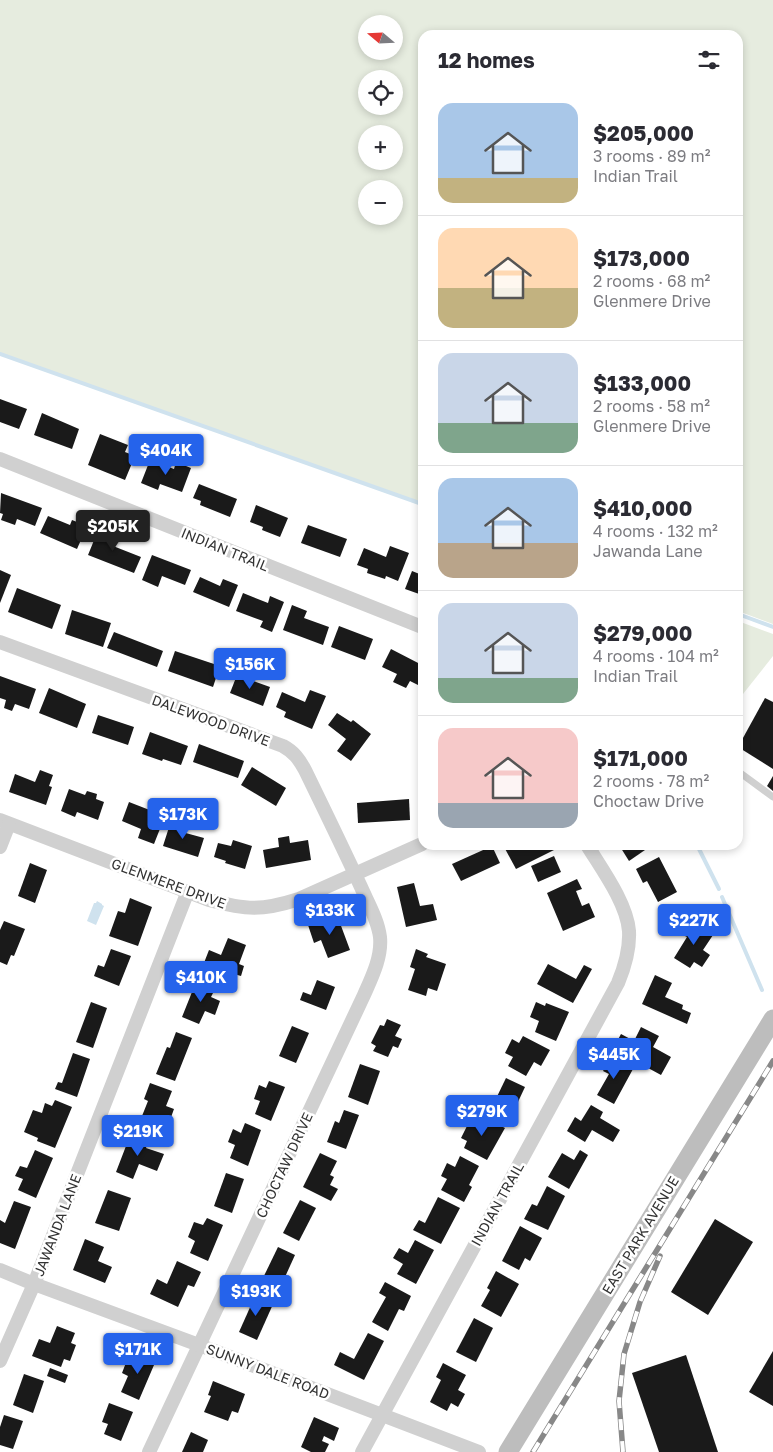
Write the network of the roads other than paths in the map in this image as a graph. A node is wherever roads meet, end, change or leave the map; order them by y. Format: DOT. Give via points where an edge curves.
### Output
graph roads {
  1 [pos="0,460"];
  2 [pos="418,625"];
  3 [pos="0,642"];
  4 [pos="743,775"];
  5 [pos="773,797"];
  6 [pos="5,822"];
  7 [pos="418,846"];
  8 [pos="0,847"];
  9 [pos="590,850"];
  10 [pos="355,873"];
  11 [pos="188,891"];
  12 [pos="773,1019"];
  13 [pos="0,1270"];
  14 [pos="34,1284"];
  15 [pos="199,1345"];
  16 [pos="0,1361"];
  17 [pos="382,1415"];
  18 [pos="149,1452"];
  19 [pos="362,1452"];
  20 [pos="479,1452"];
  21 [pos="508,1452"];
  1 -- 2 [label="street, INDIAN TRAIL"];
  3 -- 10 [label="street, DALEWOOD DRIVE" via="291,750 305,770"];
  4 -- 5 [label="lane"];
  6 -- 8 [label="street"];
  6 -- 11 [label="street, GLENMERE DRIVE"];
  7 -- 10 [label="street, GLENMERE DRIVE"];
  9 -- 17 [label="street, INDIAN TRAIL" via="616,892 629,929 624,966 614,992"];
  10 -- 11 [label="street, GLENMERE DRIVE" via="299,899 256,909 209,900"];
  10 -- 15 [label="street, CHOCTAW DRIVE" via="380,936 373,976"];
  11 -- 14 [label="street, JAWANDA LANE"];
  12 -- 21 [label="street, EAST PARK AVENUE"];
  13 -- 14 [label="street, SUNNY DALE ROAD"];
  14 -- 15 [label="street, SUNNY DALE ROAD"];
  14 -- 16 [label="street, JAWANDA LANE"];
  15 -- 17 [label="street, SUNNY DALE ROAD"];
  15 -- 18 [label="street, CHOCTAW DRIVE"];
  17 -- 19 [label="street, INDIAN TRAIL"];
  17 -- 20 [label="street, SUNNY DALE ROAD"];
}
